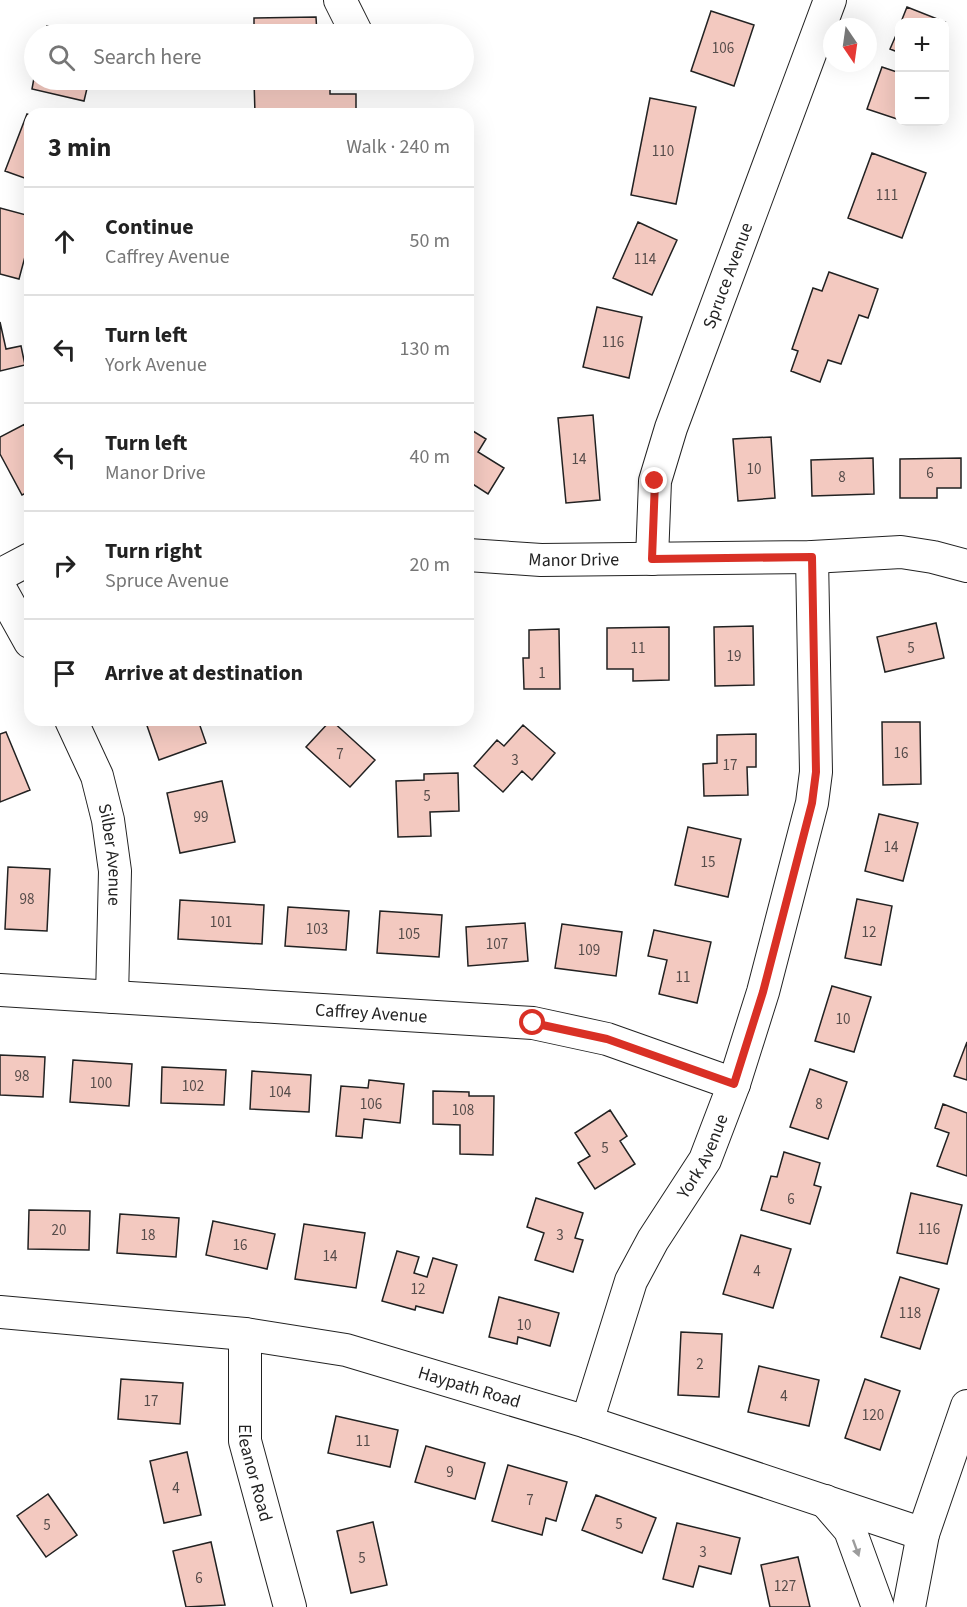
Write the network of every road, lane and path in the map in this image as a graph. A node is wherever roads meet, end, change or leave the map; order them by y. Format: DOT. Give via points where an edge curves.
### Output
graph roads {
  1 [pos="340,0"];
  2 [pos="830,0"];
  3 [pos="352,24"];
  4 [pos="474,555"];
  5 [pos="812,557"];
  6 [pos="652,559"];
  7 [pos="24,562"];
  8 [pos="967,566"];
  9 [pos="0,575"];
  10 [pos="0,588"];
  11 [pos="24,631"];
  12 [pos="74,726"];
  13 [pos="0,990"];
  14 [pos="112,997"];
  15 [pos="734,1084"];
  16 [pos="0,1312"];
  17 [pos="245,1334"];
  18 [pos="967,1406"];
  19 [pos="587,1422"];
  20 [pos="824,1500"];
  21 [pos="923,1534"];
  22 [pos="290,1607"];
  23 [pos="878,1607"];
  24 [pos="909,1607"];
  1 -- 3 [label="street"];
  2 -- 6 [label="street, Spruce Avenue" via="671,428 655,481"];
  4 -- 6 [label="street, Manor Drive" via="541,560"];
  5 -- 6 [label="street, Manor Drive"];
  5 -- 8 [label="street, Manor Drive" via="901,552"];
  5 -- 15 [label="street, York Avenue" via="816,772 812,803 763,992"];
  7 -- 9 [label="street"];
  10 -- 11 [label="street"];
  12 -- 14 [label="street, Silber Avenue" via="97,776 108,820 115,871"];
  13 -- 14 [label="street, Caffrey Avenue"];
  14 -- 15 [label="street, Caffrey Avenue" via="533,1023 607,1039"];
  15 -- 19 [label="street, York Avenue" via="705,1160 631,1281"];
  16 -- 17 [label="street, Haypath Road"];
  17 -- 19 [label="street, Haypath Road" via="346,1350"];
  17 -- 22 [label="street, Eleanor Road" via="245,1441"];
  18 -- 21 [label="street"];
  19 -- 20 [label="street, Haypath Road"];
  20 -- 21 [label="street, Haypath Road"];
  20 -- 23 [label="street, one-way" via="850,1530"];
  21 -- 24 [label="street"];
}
